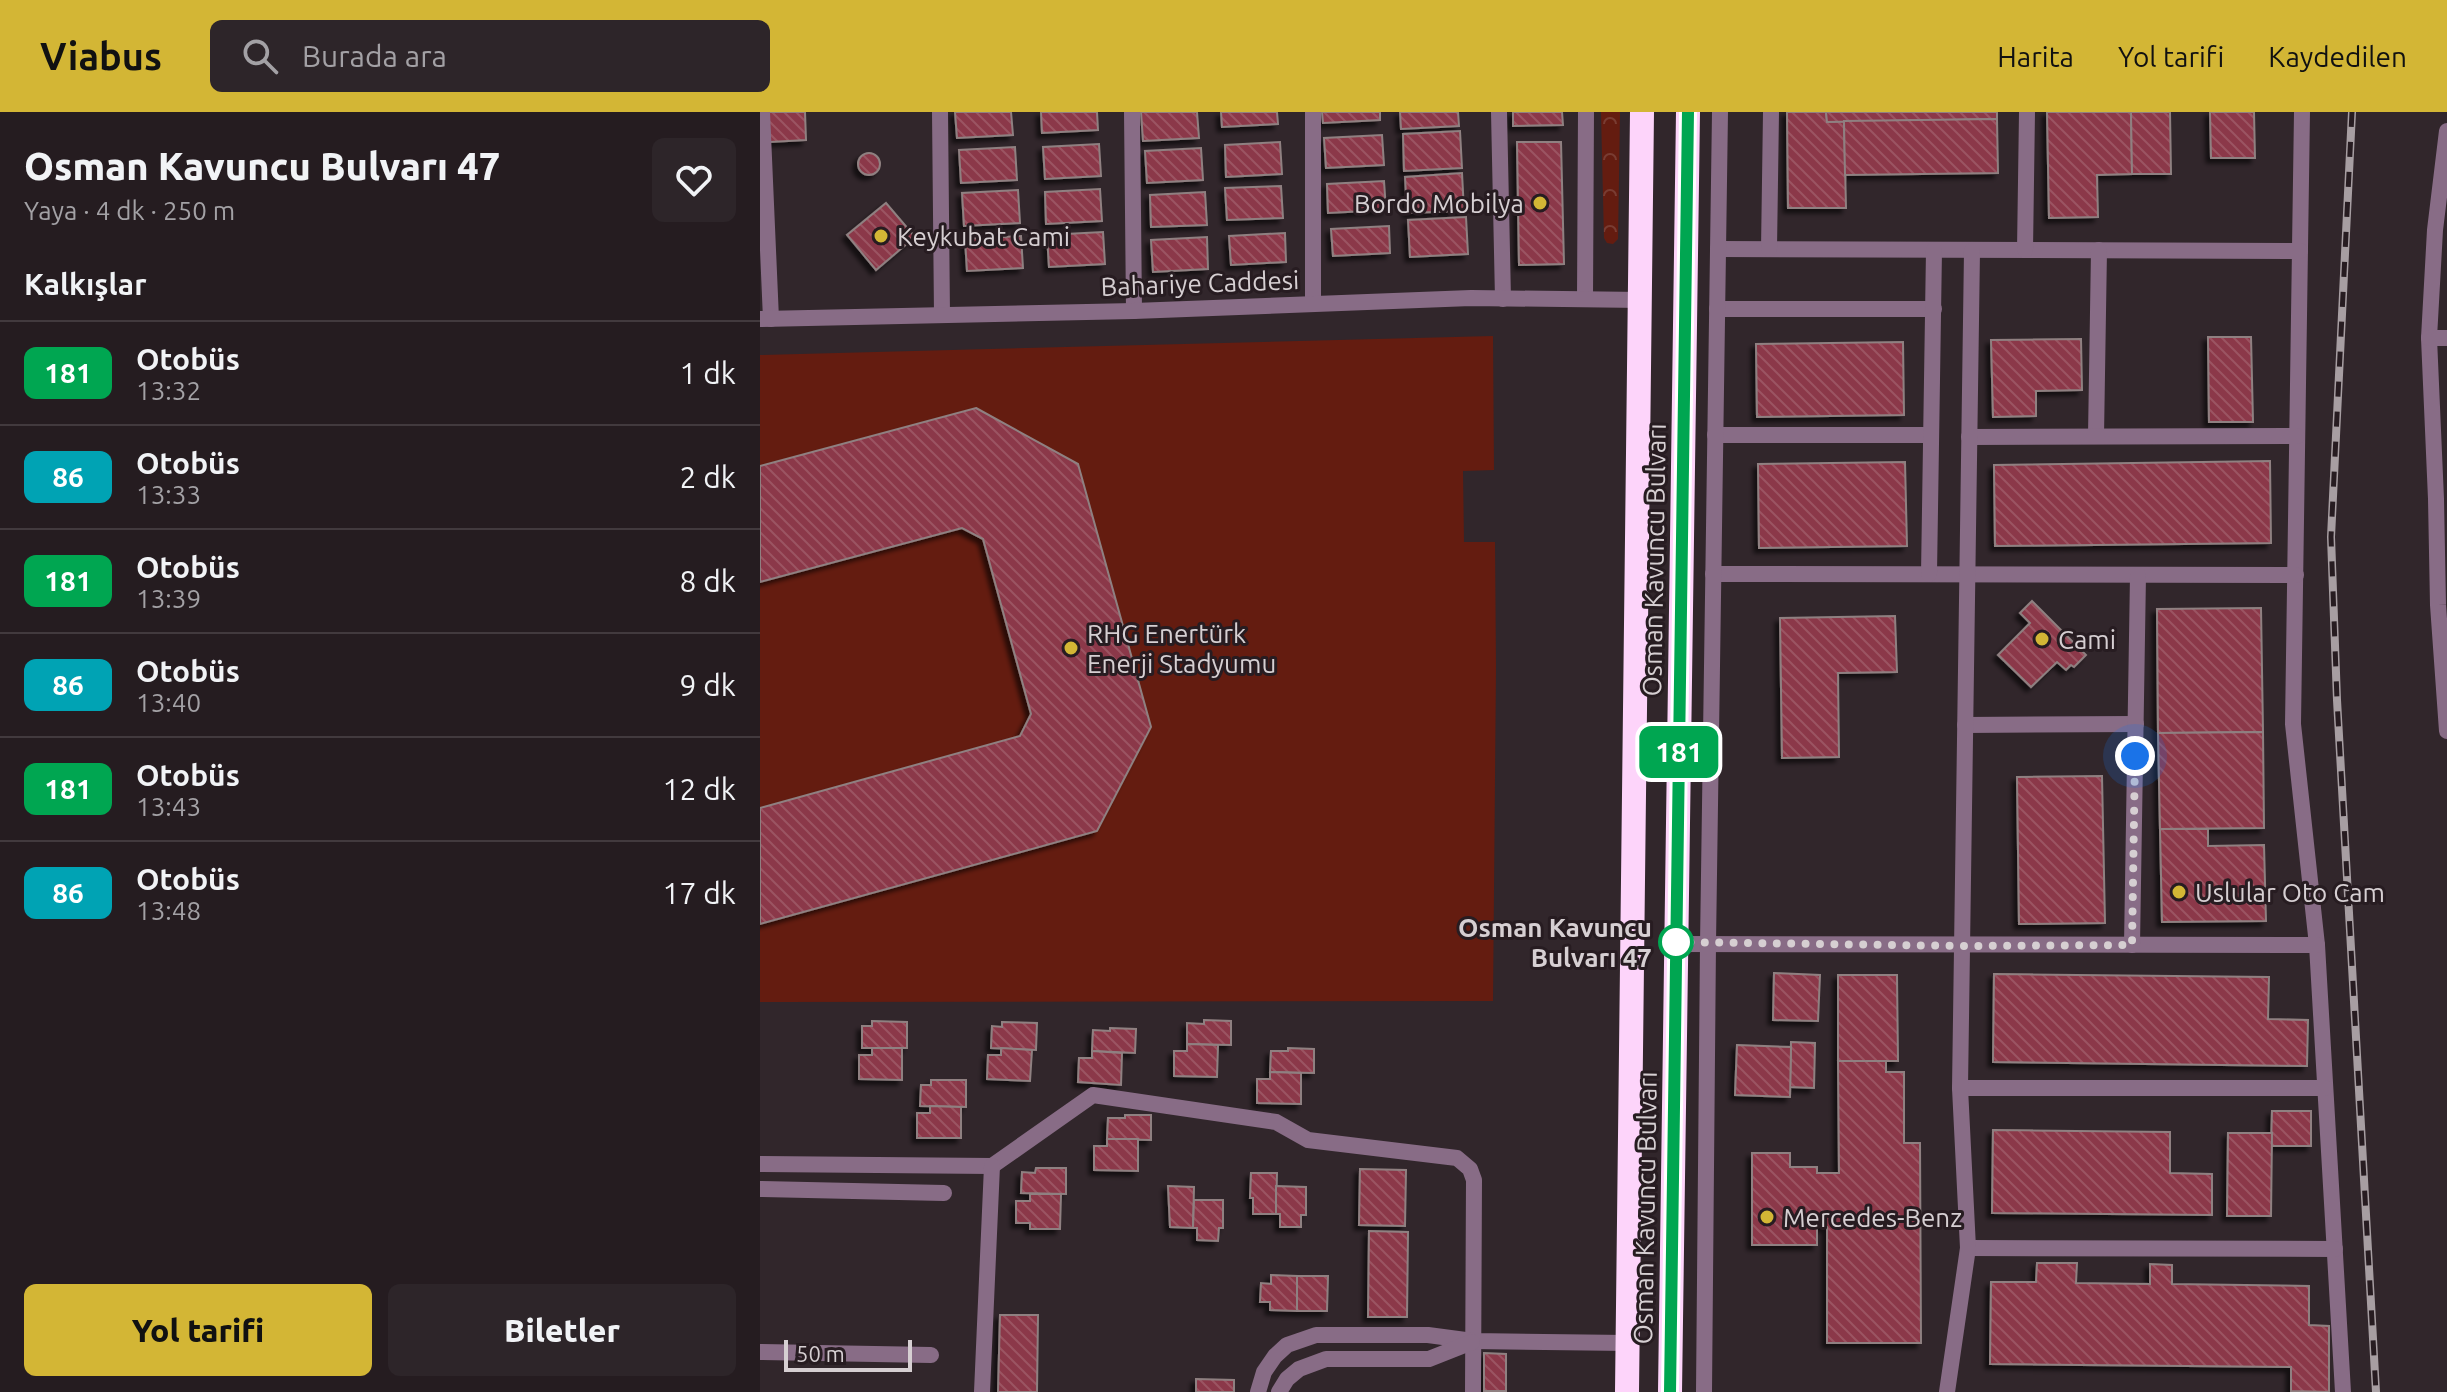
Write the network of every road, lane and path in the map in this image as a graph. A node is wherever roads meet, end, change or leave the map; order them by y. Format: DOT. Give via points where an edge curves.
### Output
graph roads {
  1 [pos="762,112"];
  2 [pos="940,112"];
  3 [pos="1132,112"];
  4 [pos="1313,112"];
  5 [pos="1499,112"];
  6 [pos="1586,112"];
  7 [pos="1642,112"];
  8 [pos="1688,112"];
  9 [pos="1720,112"];
  10 [pos="1771,112"];
  11 [pos="2027,112"];
  12 [pos="2302,112"];
  13 [pos="2447,131"];
  14 [pos="1718,249"];
  15 [pos="1769,249"];
  16 [pos="1934,250"];
  17 [pos="2025,250"];
  18 [pos="2099,250"];
  19 [pos="1972,251"];
  20 [pos="2300,251"];
  21 [pos="1503,299"];
  22 [pos="1585,299"];
  23 [pos="1642,300"];
  24 [pos="1313,303"];
  25 [pos="1717,309"];
  26 [pos="1934,309"];
  27 [pos="1134,311"];
  28 [pos="942,315"];
  29 [pos="766,319"];
  30 [pos="2429,338"];
  31 [pos="2447,338"];
  32 [pos="1715,435"];
  33 [pos="1931,435"];
  34 [pos="2096,436"];
  35 [pos="2297,436"];
  36 [pos="1969,437"];
  37 [pos="1713,574"];
  38 [pos="1929,574"];
  39 [pos="2138,575"];
  40 [pos="2296,575"];
  41 [pos="1967,576"];
  42 [pos="2136,724"];
  43 [pos="1965,725"];
  44 [pos="2447,731"];
  45 [pos="1676,944"];
  46 [pos="1708,944"];
  47 [pos="2132,945"];
  48 [pos="2317,945"];
  49 [pos="1962,946"];
  50 [pos="1960,1088"];
  51 [pos="2325,1088"];
  52 [pos="760,1164"];
  53 [pos="992,1166"];
  54 [pos="760,1189"];
  55 [pos="944,1193"];
  56 [pos="1968,1248"];
  57 [pos="2335,1249"];
  58 [pos="1473,1341"];
  59 [pos="1627,1343"];
  60 [pos="760,1352"];
  61 [pos="931,1355"];
  62 [pos="982,1392"];
  63 [pos="1258,1392"];
  64 [pos="1279,1392"];
  65 [pos="1473,1392"];
  66 [pos="1627,1392"];
  67 [pos="1670,1392"];
  68 [pos="1704,1392"];
  69 [pos="1947,1392"];
  70 [pos="2343,1392"];
  1 -- 29 [label="street"];
  2 -- 28 [label="street"];
  3 -- 27 [label="street"];
  4 -- 24 [label="street"];
  5 -- 21 [label="street"];
  6 -- 22 [label="street"];
  7 -- 23 [label="highway, Osman Kavuncu Bulvarı"];
  8 -- 45 [label="highway, Osman Kavuncu Bulvarı"];
  9 -- 14 [label="street"];
  10 -- 15 [label="street"];
  11 -- 17 [label="street"];
  12 -- 20 [label="street"];
  13 -- 30 [label="street"];
  14 -- 15 [label="street"];
  14 -- 25 [label="street"];
  15 -- 16 [label="street"];
  16 -- 19 [label="street"];
  16 -- 26 [label="street"];
  17 -- 18 [label="street"];
  17 -- 19 [label="street"];
  18 -- 20 [label="street"];
  18 -- 34 [label="street"];
  19 -- 36 [label="street"];
  20 -- 35 [label="street"];
  21 -- 22 [label="street, Bahariye Caddesi"];
  21 -- 24 [label="street, Bahariye Caddesi"];
  22 -- 23 [label="street, Bahariye Caddesi"];
  23 -- 59 [label="highway, Osman Kavuncu Bulvarı"];
  24 -- 27 [label="street, Bahariye Caddesi"];
  25 -- 26 [label="street"];
  25 -- 32 [label="street"];
  26 -- 33 [label="street"];
  27 -- 28 [label="street, Bahariye Caddesi"];
  28 -- 29 [label="street, Bahariye Caddesi"];
  30 -- 31 [label="street"];
  30 -- 44 [label="street"];
  32 -- 33 [label="street"];
  32 -- 37 [label="street"];
  33 -- 38 [label="street"];
  34 -- 35 [label="street"];
  34 -- 36 [label="street"];
  35 -- 40 [label="street"];
  36 -- 41 [label="street"];
  37 -- 38 [label="street"];
  37 -- 46 [label="street"];
  38 -- 41 [label="street"];
  39 -- 40 [label="street"];
  39 -- 41 [label="street"];
  39 -- 42 [label="street"];
  40 -- 48 [label="street" via="2293,724"];
  41 -- 43 [label="street"];
  42 -- 43 [label="street"];
  42 -- 47 [label="street"];
  43 -- 49 [label="street"];
  45 -- 46 [label="street"];
  45 -- 67 [label="highway, Osman Kavuncu Bulvarı"];
  46 -- 49 [label="street"];
  46 -- 68 [label="street"];
  47 -- 48 [label="street"];
  47 -- 49 [label="street"];
  48 -- 51 [label="street"];
  49 -- 50 [label="street"];
  50 -- 51 [label="street"];
  50 -- 56 [label="street"];
  51 -- 57 [label="street"];
  52 -- 53 [label="street"];
  53 -- 58 [label="street" via="1093,1095 1276,1122 1308,1140 1457,1158 1474,1180"];
  53 -- 62 [label="street"];
  54 -- 55 [label="street"];
  56 -- 57 [label="street"];
  56 -- 69 [label="street"];
  57 -- 70 [label="street"];
  58 -- 59 [label="street"];
  58 -- 63 [label="street" via="1428,1335 1316,1335 1287,1345 1275,1356"];
  58 -- 64 [label="street" via="1429,1359 1326,1359 1299,1369"];
  58 -- 65 [label="street"];
  59 -- 66 [label="highway, Osman Kavuncu Bulvarı"];
  60 -- 61 [label="street"];
}
